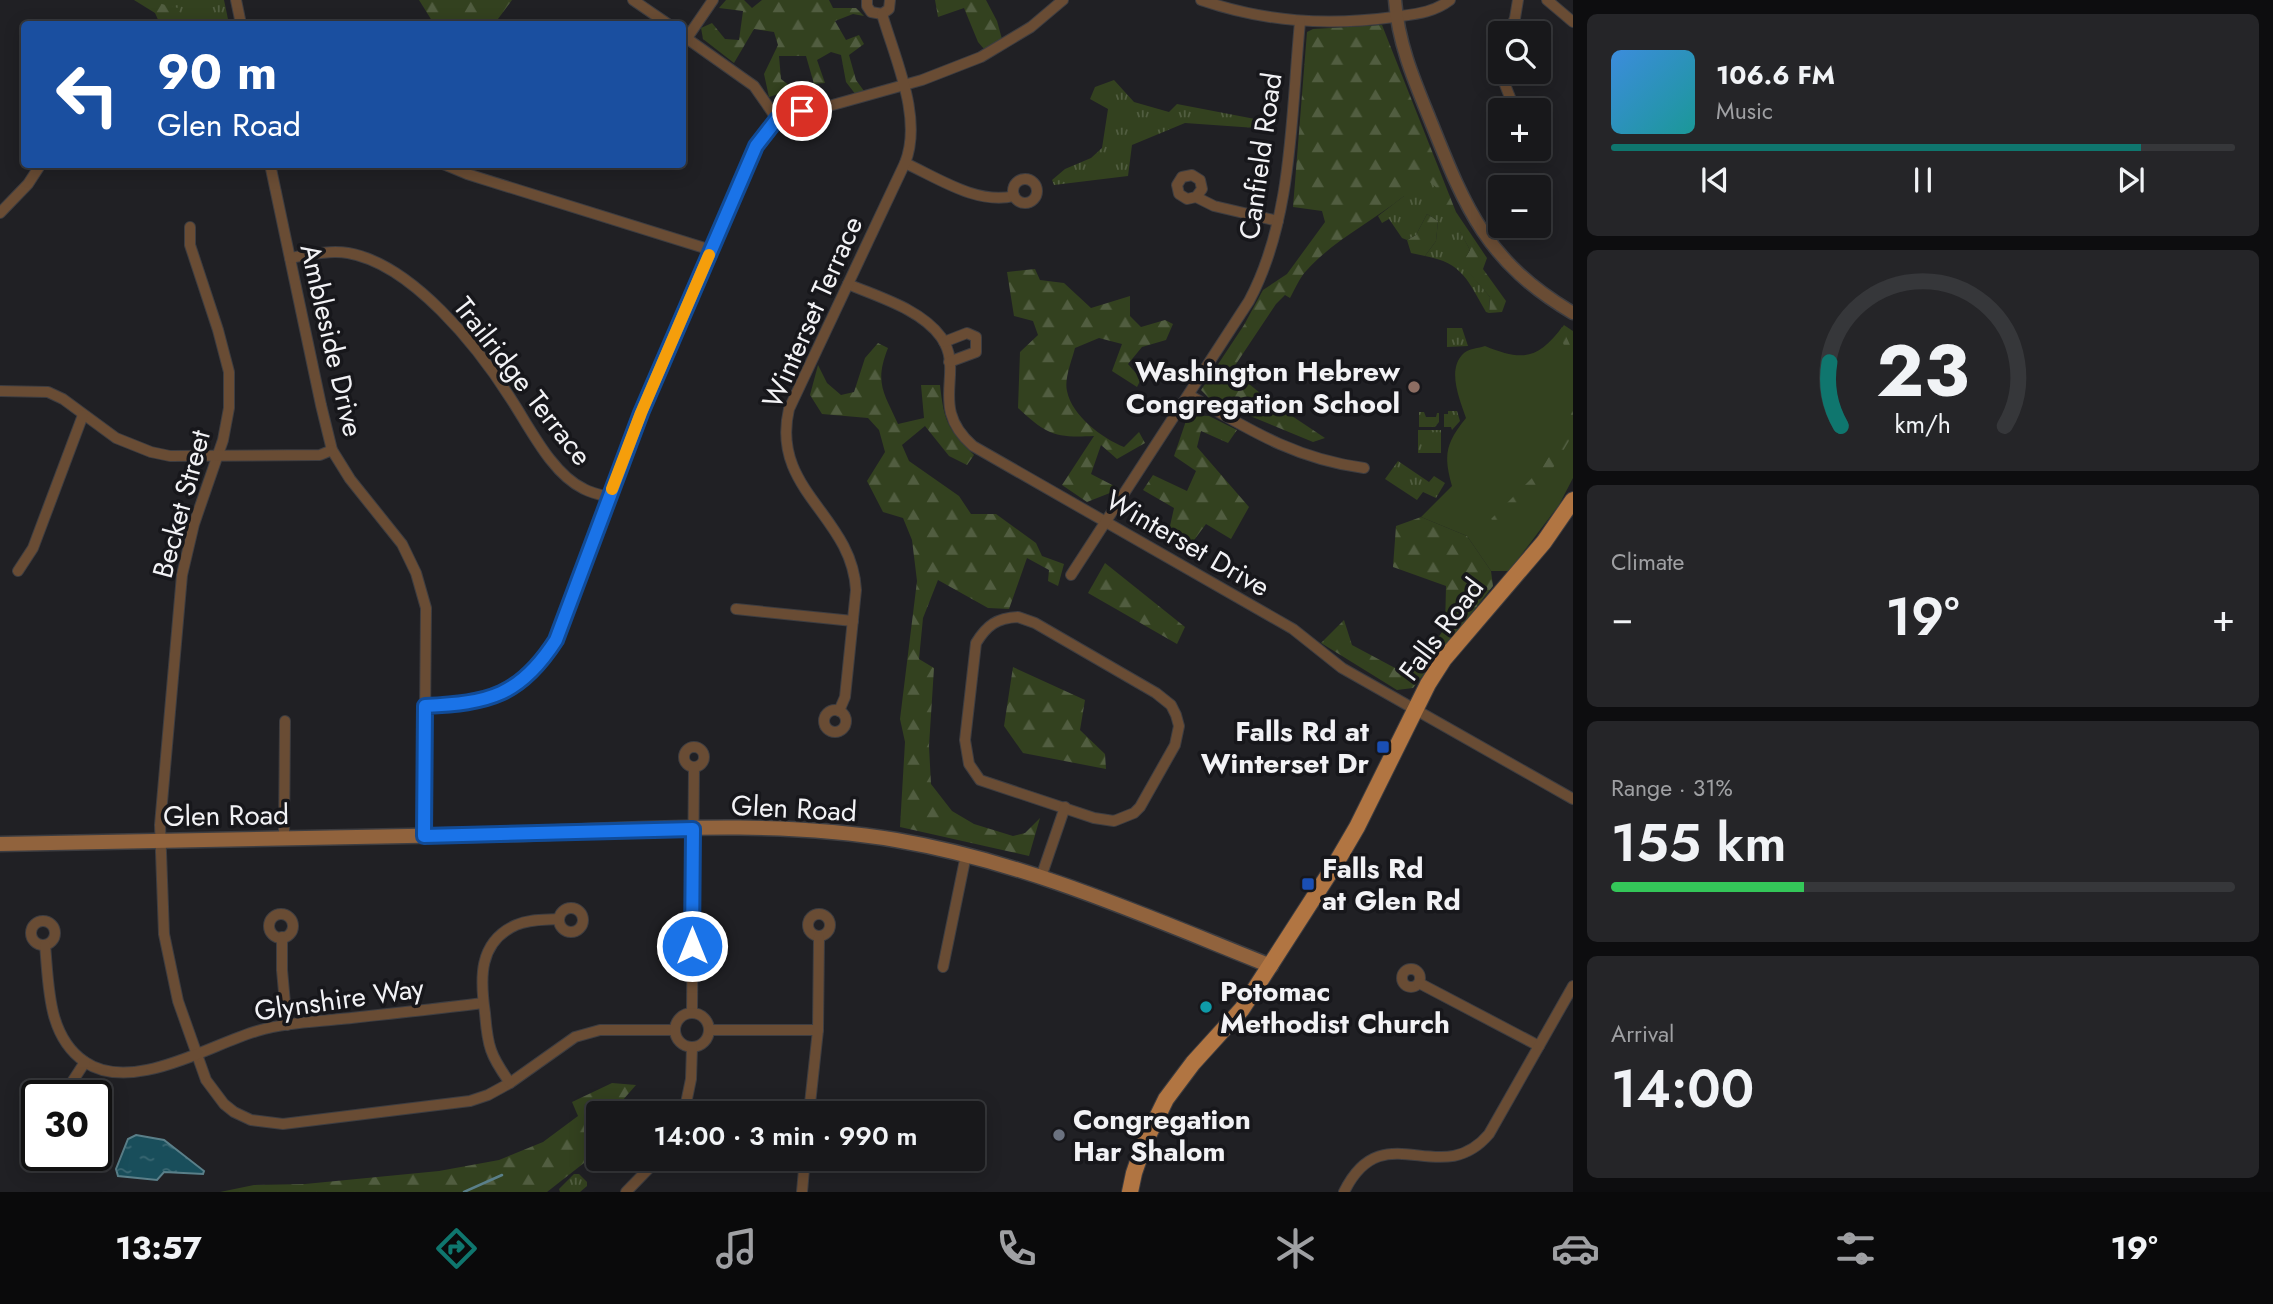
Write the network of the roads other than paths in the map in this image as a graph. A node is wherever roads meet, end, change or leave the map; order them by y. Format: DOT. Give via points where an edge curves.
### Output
graph roads {
  1 [pos="236,0"];
  2 [pos="633,0"];
  3 [pos="713,0"];
  4 [pos="867,0"];
  5 [pos="890,0"];
  6 [pos="1063,0"];
  7 [pos="1201,0"];
  8 [pos="1395,0"];
  9 [pos="1450,0"];
  10 [pos="1518,0"];
  11 [pos="1547,0"];
  12 [pos="882,15"];
  13 [pos="1396,17"];
  14 [pos="240,21"];
  15 [pos="664,21"];
  16 [pos="1513,21"];
  17 [pos="1300,22"];
  18 [pos="1573,22"];
  19 [pos="686,35"];
  20 [pos="686,37"];
  21 [pos="903,86"];
  22 [pos="777,119"];
  23 [pos="905,163"];
  24 [pos="38,168"];
  25 [pos="271,168"];
  26 [pos="453,168"];
  27 [pos="1014,196"];
  28 [pos="1196,197"];
  29 [pos="0,213"];
  30 [pos="1278,221"];
  31 [pos="190,227"];
  32 [pos="711,250"];
  33 [pos="290,258"];
  34 [pos="848,284"];
  35 [pos="1573,313"];
  36 [pos="944,342"];
  37 [pos="949,362"];
  38 [pos="0,391"];
  39 [pos="1189,395"];
  40 [pos="83,415"];
  41 [pos="332,450"];
  42 [pos="218,456"];
  43 [pos="1364,468"];
  44 [pos="609,498"];
  45 [pos="1573,500"];
  46 [pos="1105,522"];
  47 [pos="18,570"];
  48 [pos="1071,575"];
  49 [pos="736,609"];
  50 [pos="853,621"];
  51 [pos="425,706"];
  52 [pos="1414,710"];
  53 [pos="839,711"];
  54 [pos="285,721"];
  55 [pos="695,767"];
  56 [pos="1573,799"];
  57 [pos="1065,807"];
  58 [pos="693,829"];
  59 [pos="424,836"];
  60 [pos="284,839"];
  61 [pos="161,840"];
  62 [pos="0,844"];
  63 [pos="966,855"];
  64 [pos="1041,877"];
  65 [pos="558,919"];
  66 [pos="282,937"];
  67 [pos="819,937"];
  68 [pos="44,945"];
  69 [pos="1271,966"];
  70 [pos="943,967"];
  71 [pos="1419,983"];
  72 [pos="1573,986"];
  73 [pos="483,1003"];
  74 [pos="692,1013"];
  75 [pos="287,1025"];
  76 [pos="709,1030"];
  77 [pos="818,1030"];
  78 [pos="675,1031"];
  79 [pos="1539,1046"];
  80 [pos="692,1047"];
  81 [pos="196,1053"];
  82 [pos="85,1062"];
  83 [pos="73,1080"];
  84 [pos="510,1083"];
  85 [pos="686,1101"];
  86 [pos="810,1101"];
  87 [pos="646,1171"];
  88 [pos="804,1171"];
  89 [pos="626,1192"];
  90 [pos="802,1192"];
  91 [pos="1130,1192"];
  92 [pos="1344,1192"];
  1 -- 14 [label="street"];
  2 -- 15 [label="street"];
  3 -- 19 [label="street"];
  4 -- 12 [label="street" via="871,12"];
  5 -- 12 [label="street"];
  6 -- 21 [label="street" via="1000,47 960,67"];
  7 -- 17 [label="street" via="1254,16"];
  8 -- 13 [label="street"];
  9 -- 13 [label="street" via="1425,13"];
  10 -- 16 [label="street"];
  11 -- 18 [label="street"];
  12 -- 21 [label="street, Winterset Terrace"];
  13 -- 17 [label="street"];
  13 -- 35 [label="street" via="1409,67 1474,220 1509,265"];
  17 -- 30 [label="street, Canfield Road"];
  20 -- 22 [label="street" via="754,86"];
  21 -- 22 [label="street"];
  21 -- 23 [label="street, Winterset Terrace" via="912,129"];
  22 -- 32 [label="street" via="756,146"];
  23 -- 27 [label="street" via="965,191 992,199"];
  23 -- 34 [label="street, Winterset Terrace"];
  24 -- 29 [label="street"];
  25 -- 33 [label="street, Ambleside Drive"];
  26 -- 32 [label="street"];
  28 -- 30 [label="street" via="1214,206"];
  30 -- 39 [label="street, Canfield Road" via="1256,289"];
  31 -- 42 [label="street, Becket Street" via="190,245 229,372 229,408"];
  32 -- 44 [label="street"];
  33 -- 41 [label="street, Ambleside Drive"];
  33 -- 44 [label="street, Trailridge Terrace" via="347,253 377,262 398,275 441,311 478,351 558,471 584,489"];
  34 -- 36 [label="street" via="922,320"];
  34 -- 50 [label="street, Winterset Terrace" via="785,426 794,472 852,560 856,590"];
  36 -- 37 [label="street, Winterset Drive"];
  36 -- 37 [label="street" via="967,333 976,337 976,352"];
  37 -- 46 [label="street, Winterset Drive" via="949,407 966,440"];
  38 -- 40 [label="street" via="48,392"];
  39 -- 43 [label="street" via="1269,441 1317,459"];
  39 -- 46 [label="street, Canfield Road"];
  40 -- 42 [label="street" via="116,438 152,452"];
  40 -- 47 [label="street" via="33,548"];
  41 -- 42 [label="street" via="320,455"];
  41 -- 51 [label="street, Ambleside Drive" via="402,544 416,573 426,608"];
  42 -- 61 [label="street, Becket Street" via="181,575"];
  44 -- 51 [label="street" via="567,617 542,663 495,697"];
  45 -- 52 [label="main road, Falls Road" via="1544,542 1444,659"];
  46 -- 48 [label="street, Canfield Road"];
  46 -- 52 [label="street, Winterset Drive" via="1293,629 1342,668"];
  49 -- 50 [label="street"];
  50 -- 53 [label="street, Winterset Terrace" via="845,697"];
  51 -- 59 [label="street, Ambleside Drive"];
  52 -- 56 [label="street, Winterset Drive"];
  52 -- 69 [label="main road, Falls Road" via="1357,827"];
  54 -- 60 [label="street"];
  55 -- 58 [label="street"];
  57 -- 57 [label="street" via="991,785 980,780 969,764 965,740 974,653 984,630 1003,618 1034,623 1156,693 1177,715 1175,745 1134,813 1106,821"];
  57 -- 64 [label="street"];
  58 -- 59 [label="main road, Glen Road"];
  58 -- 63 [label="main road, Glen Road" via="823,831"];
  58 -- 74 [label="street"];
  59 -- 60 [label="main road, Glen Road"];
  60 -- 61 [label="main road, Glen Road"];
  61 -- 62 [label="main road, Glen Road"];
  61 -- 81 [label="street, Becket Street" via="164,934 178,1001"];
  63 -- 64 [label="main road, Glen Road"];
  63 -- 70 [label="street"];
  64 -- 69 [label="main road, Glen Road"];
  65 -- 73 [label="street" via="515,926 494,942 482,967"];
  66 -- 75 [label="street"];
  67 -- 77 [label="street"];
  68 -- 82 [label="street" via="55,1022 69,1047"];
  69 -- 91 [label="main road, Falls Road" via="1242,1009 1166,1100 1144,1144"];
  71 -- 79 [label="street"];
  72 -- 79 [label="street"];
  73 -- 75 [label="street, Glynshire Way"];
  73 -- 84 [label="street" via="491,1050"];
  74 -- 76 [label="street" via="705,1018"];
  74 -- 78 [label="street" via="679,1018"];
  75 -- 81 [label="street, Glynshire Way"];
  76 -- 77 [label="street"];
  76 -- 80 [label="street" via="703,1043"];
  77 -- 86 [label="street"];
  78 -- 80 [label="street" via="680,1042"];
  78 -- 84 [label="street, Becket Street" via="587,1033 557,1048"];
  79 -- 92 [label="street" via="1489,1135 1473,1151 1440,1161 1400,1154 1379,1157 1359,1169"];
  80 -- 85 [label="street"];
  81 -- 82 [label="street, Glynshire Way" via="125,1073"];
  81 -- 84 [label="street, Becket Street" via="206,1080 224,1104 267,1123 447,1105 488,1095"];
  82 -- 83 [label="street"];
  87 -- 89 [label="street"];
  88 -- 90 [label="street"];
}
